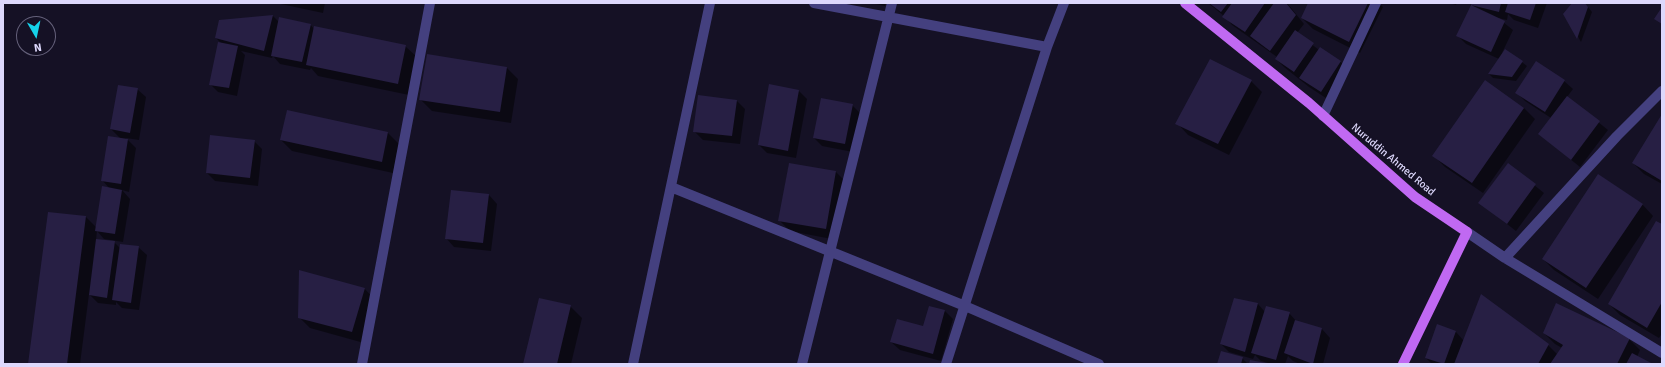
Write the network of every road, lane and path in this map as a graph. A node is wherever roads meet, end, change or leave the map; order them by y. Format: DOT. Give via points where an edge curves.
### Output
graph roads {
  1 [pos="430,3"];
  2 [pos="710,3"];
  3 [pos="814,3"];
  4 [pos="892,3"];
  5 [pos="1064,3"];
  6 [pos="1185,3"];
  7 [pos="1376,3"];
  8 [pos="888,17"];
  9 [pos="1047,47"];
  10 [pos="1662,91"];
  11 [pos="1323,116"];
  12 [pos="671,187"];
  13 [pos="1468,232"];
  14 [pos="830,252"];
  15 [pos="1505,258"];
  16 [pos="965,306"];
  17 [pos="1662,353"];
  18 [pos="1096,363"];
  19 [pos="362,364"];
  20 [pos="633,364"];
  21 [pos="802,364"];
  22 [pos="946,364"];
  23 [pos="1403,364"];
  1 -- 19 [label="street"];
  2 -- 12 [label="street"];
  3 -- 8 [label="street"];
  4 -- 8 [label="street"];
  5 -- 9 [label="street"];
  6 -- 11 [label="main road, Nuruddin Ahmed Road"];
  7 -- 11 [label="street"];
  8 -- 9 [label="street"];
  8 -- 14 [label="street"];
  9 -- 16 [label="street"];
  10 -- 15 [label="street"];
  11 -- 13 [label="main road, Nuruddin Ahmed Road" via="1416,197"];
  12 -- 14 [label="street"];
  12 -- 20 [label="street"];
  13 -- 15 [label="street, Nuruddin Ahmed Road"];
  13 -- 23 [label="main road"];
  14 -- 16 [label="street"];
  14 -- 21 [label="street"];
  15 -- 17 [label="street, Nuruddin Ahmed Road"];
  16 -- 18 [label="street"];
  16 -- 22 [label="street"];
}
